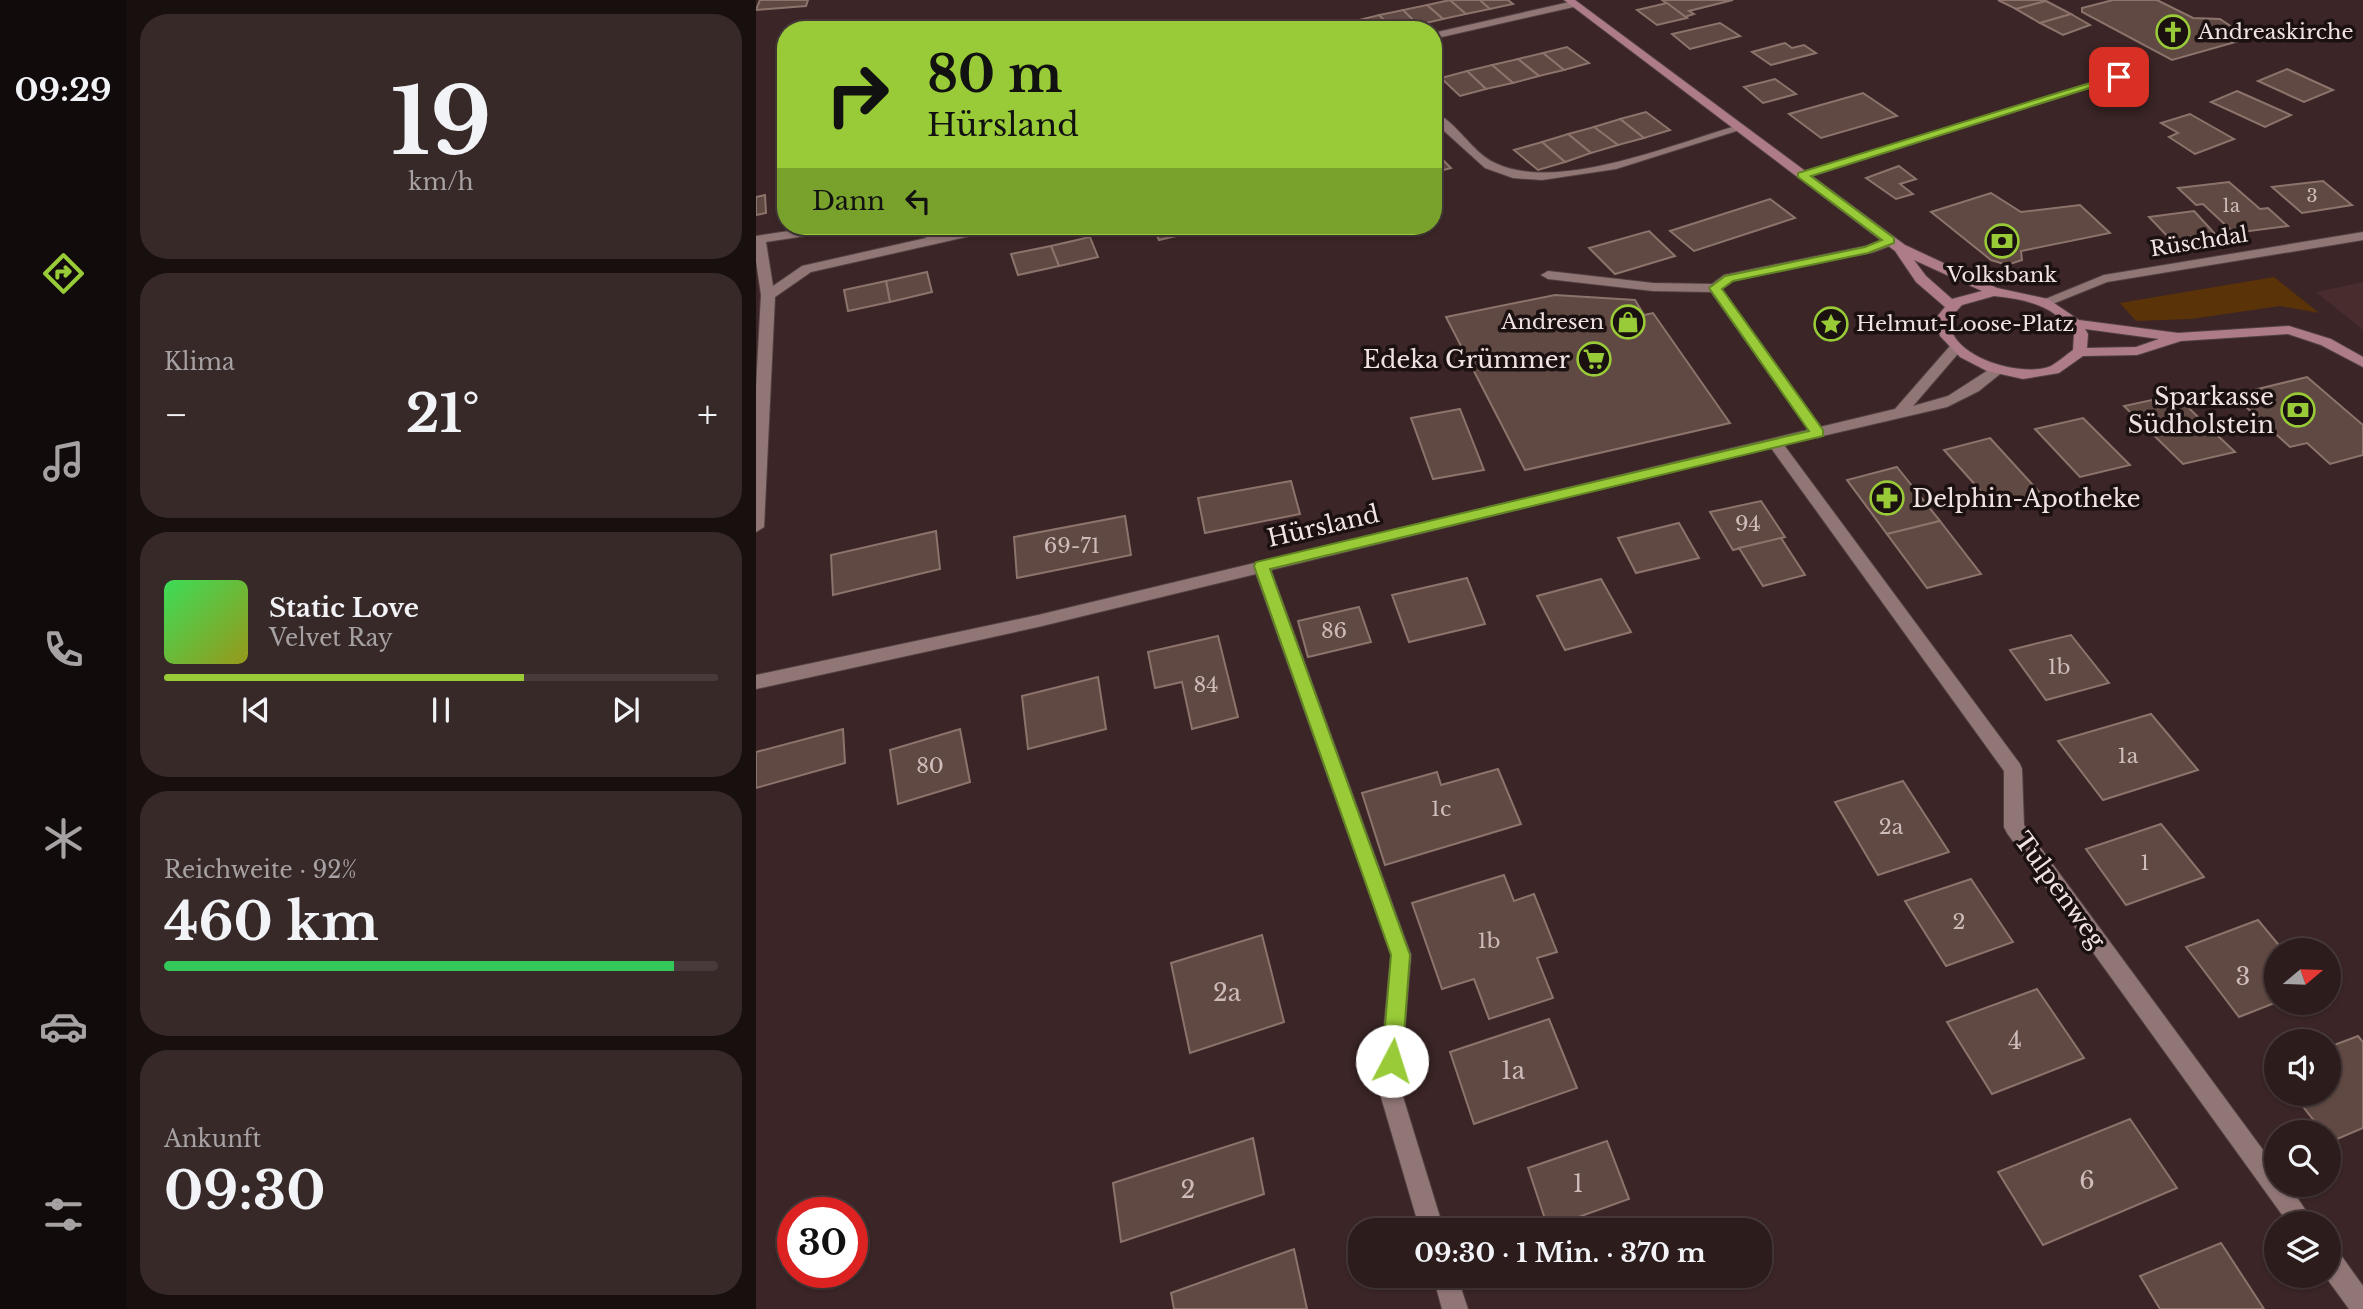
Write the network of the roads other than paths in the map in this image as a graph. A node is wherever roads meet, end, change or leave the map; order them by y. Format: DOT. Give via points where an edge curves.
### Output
graph roads {
  1 [pos="1572,2"];
  2 [pos="1442,34"];
  3 [pos="2119,77"];
  4 [pos="1442,123"];
  5 [pos="1740,128"];
  6 [pos="1802,175"];
  7 [pos="788,235"];
  8 [pos="931,235"];
  9 [pos="956,235"];
  10 [pos="2363,236"];
  11 [pos="757,240"];
  12 [pos="933,240"];
  13 [pos="1895,244"];
  14 [pos="1548,275"];
  15 [pos="1715,288"];
  16 [pos="1994,292"];
  17 [pos="768,295"];
  18 [pos="2045,302"];
  19 [pos="1951,305"];
  20 [pos="2076,324"];
  21 [pos="2179,337"];
  22 [pos="1955,349"];
  23 [pos="2080,352"];
  24 [pos="2363,363"];
  25 [pos="1997,370"];
  26 [pos="1900,412"];
  27 [pos="1818,433"];
  28 [pos="1776,444"];
  29 [pos="756,527"];
  30 [pos="1261,566"];
  31 [pos="756,682"];
  32 [pos="2293,1211"];
  33 [pos="1428,1218"];
  34 [pos="2341,1277"];
  35 [pos="1449,1288"];
  36 [pos="2363,1307"];
  37 [pos="1455,1309"];
  1 -- 2 [label="street"];
  1 -- 5 [label="street"];
  3 -- 6 [label="street"];
  4 -- 5 [label="street" via="1491,167 1519,176 1554,178"];
  5 -- 6 [label="street"];
  6 -- 13 [label="street"];
  7 -- 11 [label="street"];
  8 -- 12 [label="street"];
  9 -- 12 [label="street"];
  10 -- 18 [label="street, Rüschdal" via="2104,279"];
  11 -- 17 [label="street"];
  12 -- 17 [label="street" via="807,269"];
  13 -- 15 [label="street" via="1729,278"];
  13 -- 16 [label="street"];
  13 -- 19 [label="street" via="1921,279"];
  14 -- 15 [label="street" via="1653,287"];
  15 -- 27 [label="street"];
  16 -- 18 [label="street"];
  16 -- 19 [label="street" via="1962,298"];
  17 -- 29 [label="street"];
  18 -- 20 [label="street"];
  19 -- 22 [label="street" via="1941,326"];
  20 -- 21 [label="street"];
  20 -- 23 [label="street"];
  21 -- 23 [label="street" via="2137,351"];
  21 -- 24 [label="street" via="2289,330 2326,342"];
  22 -- 25 [label="street"];
  22 -- 26 [label="street"];
  23 -- 25 [label="street" via="2063,367 2049,371"];
  25 -- 26 [label="street, Hürsland" via="1962,396 1936,408"];
  26 -- 27 [label="street, Hürsland"];
  27 -- 28 [label="street, Hürsland"];
  28 -- 30 [label="street, Hürsland"];
  28 -- 32 [label="street, Tulpenweg" via="2013,769 2014,827"];
  30 -- 31 [label="street, Hürsland" via="1038,621"];
  30 -- 33 [label="street" via="1401,955 1389,1087"];
  34 -- 36 [label="street"];
  35 -- 37 [label="street"];
}
